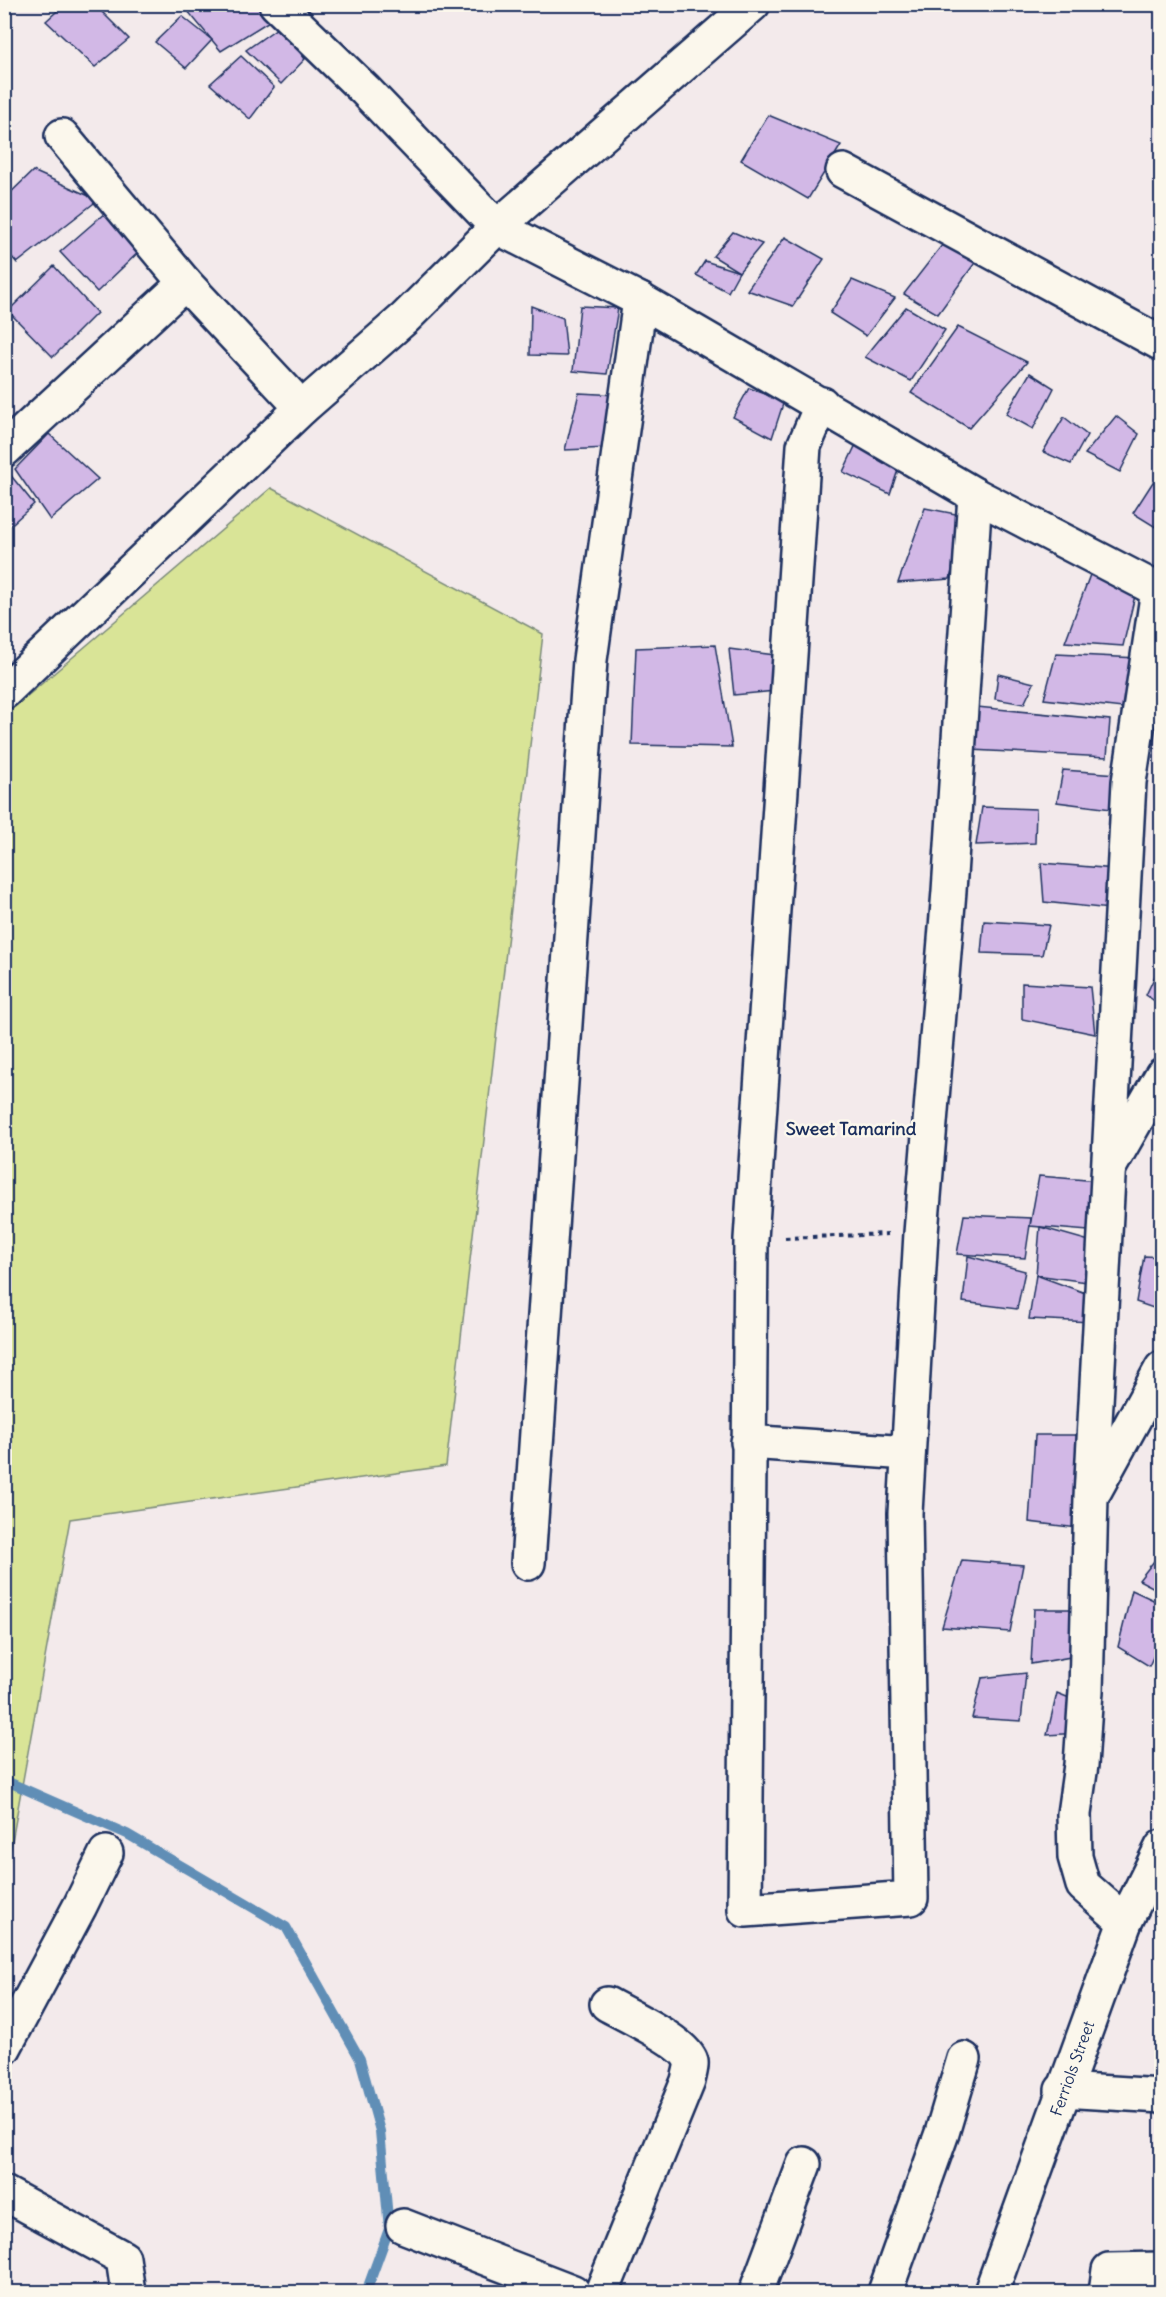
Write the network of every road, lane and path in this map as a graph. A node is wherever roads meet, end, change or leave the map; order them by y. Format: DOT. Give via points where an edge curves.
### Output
graph roads {
  1 [pos="276,4"];
  2 [pos="753,4"];
  3 [pos="62,136"];
  4 [pos="843,171"];
  5 [pos="497,227"];
  6 [pos="185,283"];
  7 [pos="640,300"];
  8 [pos="1161,344"];
  9 [pos="822,404"];
  10 [pos="302,408"];
  11 [pos="4,450"];
  12 [pos="975,495"];
  13 [pos="1160,591"];
  14 [pos="5,690"];
  15 [pos="1161,1075"];
  16 [pos="1109,1168"];
  17 [pos="921,1233"];
  18 [pos="751,1239"];
  19 [pos="1161,1368"];
  20 [pos="748,1442"];
  21 [pos="908,1453"];
  22 [pos="1091,1497"];
  23 [pos="528,1563"];
  24 [pos="1161,1847"];
  25 [pos="106,1853"];
  26 [pos="1125,1922"];
  27 [pos="607,2004"];
  28 [pos="4,2048"];
  29 [pos="964,2059"];
  30 [pos="1062,2090"];
  31 [pos="1161,2096"];
  32 [pos="804,2163"];
  33 [pos="4,2193"];
  34 [pos="404,2226"];
  35 [pos="1161,2269"];
  36 [pos="128,2292"];
  37 [pos="573,2292"];
  38 [pos="602,2292"];
  39 [pos="756,2292"];
  40 [pos="885,2292"];
  41 [pos="990,2292"];
  42 [pos="1106,2292"];
  1 -- 5 [label="street"];
  2 -- 5 [label="street"];
  3 -- 6 [label="street"];
  4 -- 8 [label="street"];
  5 -- 7 [label="street"];
  5 -- 10 [label="street" via="405,318"];
  6 -- 10 [label="street"];
  6 -- 11 [label="street"];
  7 -- 9 [label="street"];
  7 -- 23 [label="street" via="590,660"];
  9 -- 12 [label="street"];
  9 -- 18 [label="street" via="804,446"];
  10 -- 14 [label="street"];
  12 -- 13 [label="street"];
  12 -- 17 [label="street"];
  13 -- 16 [label="street" via="1129,782"];
  15 -- 16 [label="street"];
  16 -- 22 [label="street"];
  17 -- 18 [label="path"];
  17 -- 21 [label="street"];
  18 -- 20 [label="street"];
  19 -- 22 [label="street"];
  20 -- 21 [label="street"];
  20 -- 21 [label="street" via="745,1910 910,1898 905,1513"];
  22 -- 26 [label="street" via="1086,1691 1074,1814 1076,1857 1083,1885"];
  24 -- 26 [label="street, Ferriols Street"];
  25 -- 28 [label="street"];
  26 -- 30 [label="street, Ferriols Street"];
  27 -- 38 [label="street" via="672,2040 684,2049 692,2063"];
  29 -- 40 [label="street"];
  30 -- 31 [label="street"];
  30 -- 41 [label="street, Ferriols Street"];
  32 -- 39 [label="street"];
  33 -- 36 [label="street" via="123,2258"];
  34 -- 37 [label="street"];
  35 -- 42 [label="street" via="1109,2270"];
}
